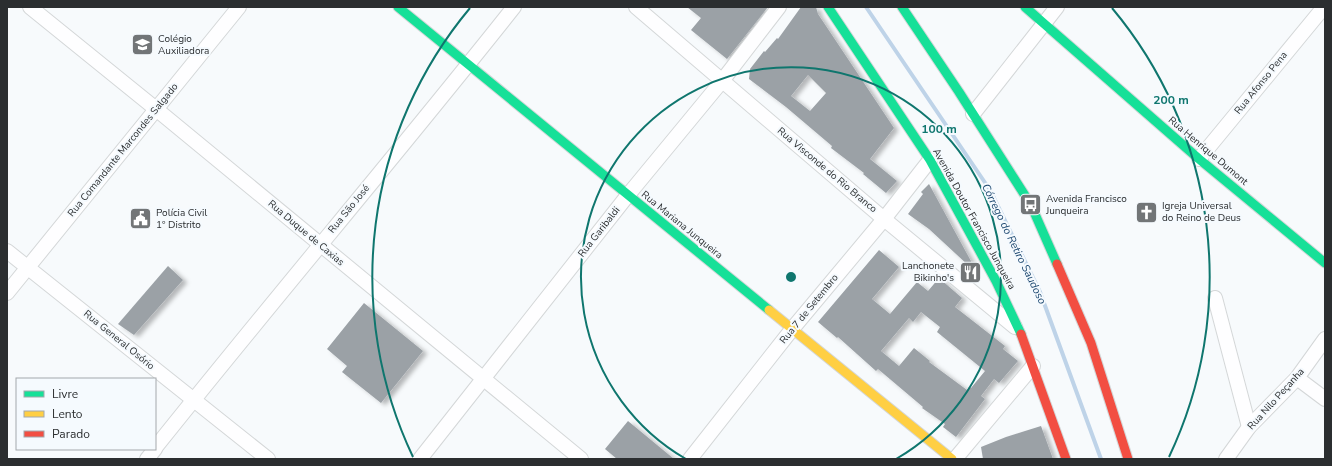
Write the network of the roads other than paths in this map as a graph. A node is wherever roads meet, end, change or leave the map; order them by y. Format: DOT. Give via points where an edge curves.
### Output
graph roads {
  1 [pos="30,7"];
  2 [pos="239,7"];
  3 [pos="398,7"];
  4 [pos="514,7"];
  5 [pos="636,7"];
  6 [pos="778,7"];
  7 [pos="828,7"];
  8 [pos="902,7"];
  9 [pos="1025,7"];
  10 [pos="1057,7"];
  11 [pos="1324,7"];
  12 [pos="1044,23"];
  13 [pos="468,65"];
  14 [pos="722,81"];
  15 [pos="156,109"];
  16 [pos="973,114"];
  17 [pos="1199,159"];
  18 [pos="930,160"];
  19 [pos="628,196"];
  20 [pos="884,219"];
  21 [pos="320,244"];
  22 [pos="7,251"];
  23 [pos="1325,262"];
  24 [pos="28,267"];
  25 [pos="7,293"];
  26 [pos="1215,298"];
  27 [pos="793,328"];
  28 [pos="1020,331"];
  29 [pos="1325,339"];
  30 [pos="1033,366"];
  31 [pos="1297,378"];
  32 [pos="484,379"];
  33 [pos="1325,399"];
  34 [pos="194,400"];
  35 [pos="1249,427"];
  36 [pos="156,448"];
  37 [pos="154,450"];
  38 [pos="147,459"];
  39 [pos="268,459"];
  40 [pos="420,459"];
  41 [pos="581,459"];
  42 [pos="690,459"];
  43 [pos="954,459"];
  44 [pos="1066,459"];
  45 [pos="1128,459"];
  46 [pos="1226,459"];
  1 -- 15 [label="street, Rua Duque de Caxias"];
  2 -- 15 [label="street, Rua Comandante Marcondes Salgado"];
  3 -- 13 [label="street, Rua Mariana Junqueira"];
  4 -- 13 [label="street, Rua São José"];
  5 -- 14 [label="street, Rua Visconde do Rio Branco"];
  6 -- 14 [label="street, Rua Garibaldi"];
  7 -- 18 [label="street, Avenida Doutor Francisco Junqueira"];
  8 -- 16 [label="street"];
  9 -- 12 [label="street, Rua Henrique Dumont"];
  10 -- 12 [label="street"];
  11 -- 17 [label="street, Rua Afonso Pena"];
  12 -- 16 [label="street"];
  12 -- 17 [label="street, Rua Henrique Dumont"];
  13 -- 19 [label="street, Rua Mariana Junqueira"];
  13 -- 21 [label="street, Rua São José"];
  14 -- 19 [label="street, Rua Garibaldi"];
  14 -- 20 [label="street, Rua Visconde do Rio Branco"];
  15 -- 21 [label="street, Rua Duque de Caxias"];
  15 -- 24 [label="street, Rua Comandante Marcondes Salgado"];
  16 -- 45 [label="street" via="1031,205 1091,343"];
  17 -- 23 [label="street, Rua Henrique Dumont"];
  18 -- 20 [label="street, Rua 7 de Setembro"];
  18 -- 28 [label="street, Avenida Doutor Francisco Junqueira" via="996,281"];
  19 -- 27 [label="street, Rua Mariana Junqueira"];
  19 -- 32 [label="street, Rua Garibaldi"];
  20 -- 27 [label="street, Rua 7 de Setembro"];
  20 -- 28 [label="street, Rua Visconde do Rio Branco"];
  21 -- 32 [label="street, Rua Duque de Caxias"];
  21 -- 34 [label="street, Rua São José"];
  22 -- 24 [label="street, Rua General Osório"];
  24 -- 25 [label="street, Rua Comandante Marcondes Salgado"];
  24 -- 34 [label="street, Rua General Osório"];
  26 -- 35 [label="street"];
  27 -- 42 [label="street, Rua 7 de Setembro"];
  27 -- 43 [label="street, Rua Mariana Junqueira"];
  28 -- 30 [label="street, Avenida Doutor Francisco Junqueira"];
  29 -- 31 [label="street, Rua Nilo Peçanha"];
  30 -- 43 [label="street"];
  30 -- 44 [label="street, Avenida Doutor Francisco Junqueira"];
  31 -- 33 [label="street"];
  31 -- 35 [label="street, Rua Nilo Peçanha"];
  32 -- 40 [label="street, Rua Garibaldi"];
  32 -- 41 [label="street, Rua Duque de Caxias"];
  34 -- 36 [label="street, Rua São José"];
  34 -- 39 [label="street, Rua General Osório"];
  35 -- 46 [label="street, Rua Nilo Peçanha"];
  37 -- 38 [label="street, Rua São José"];
}
